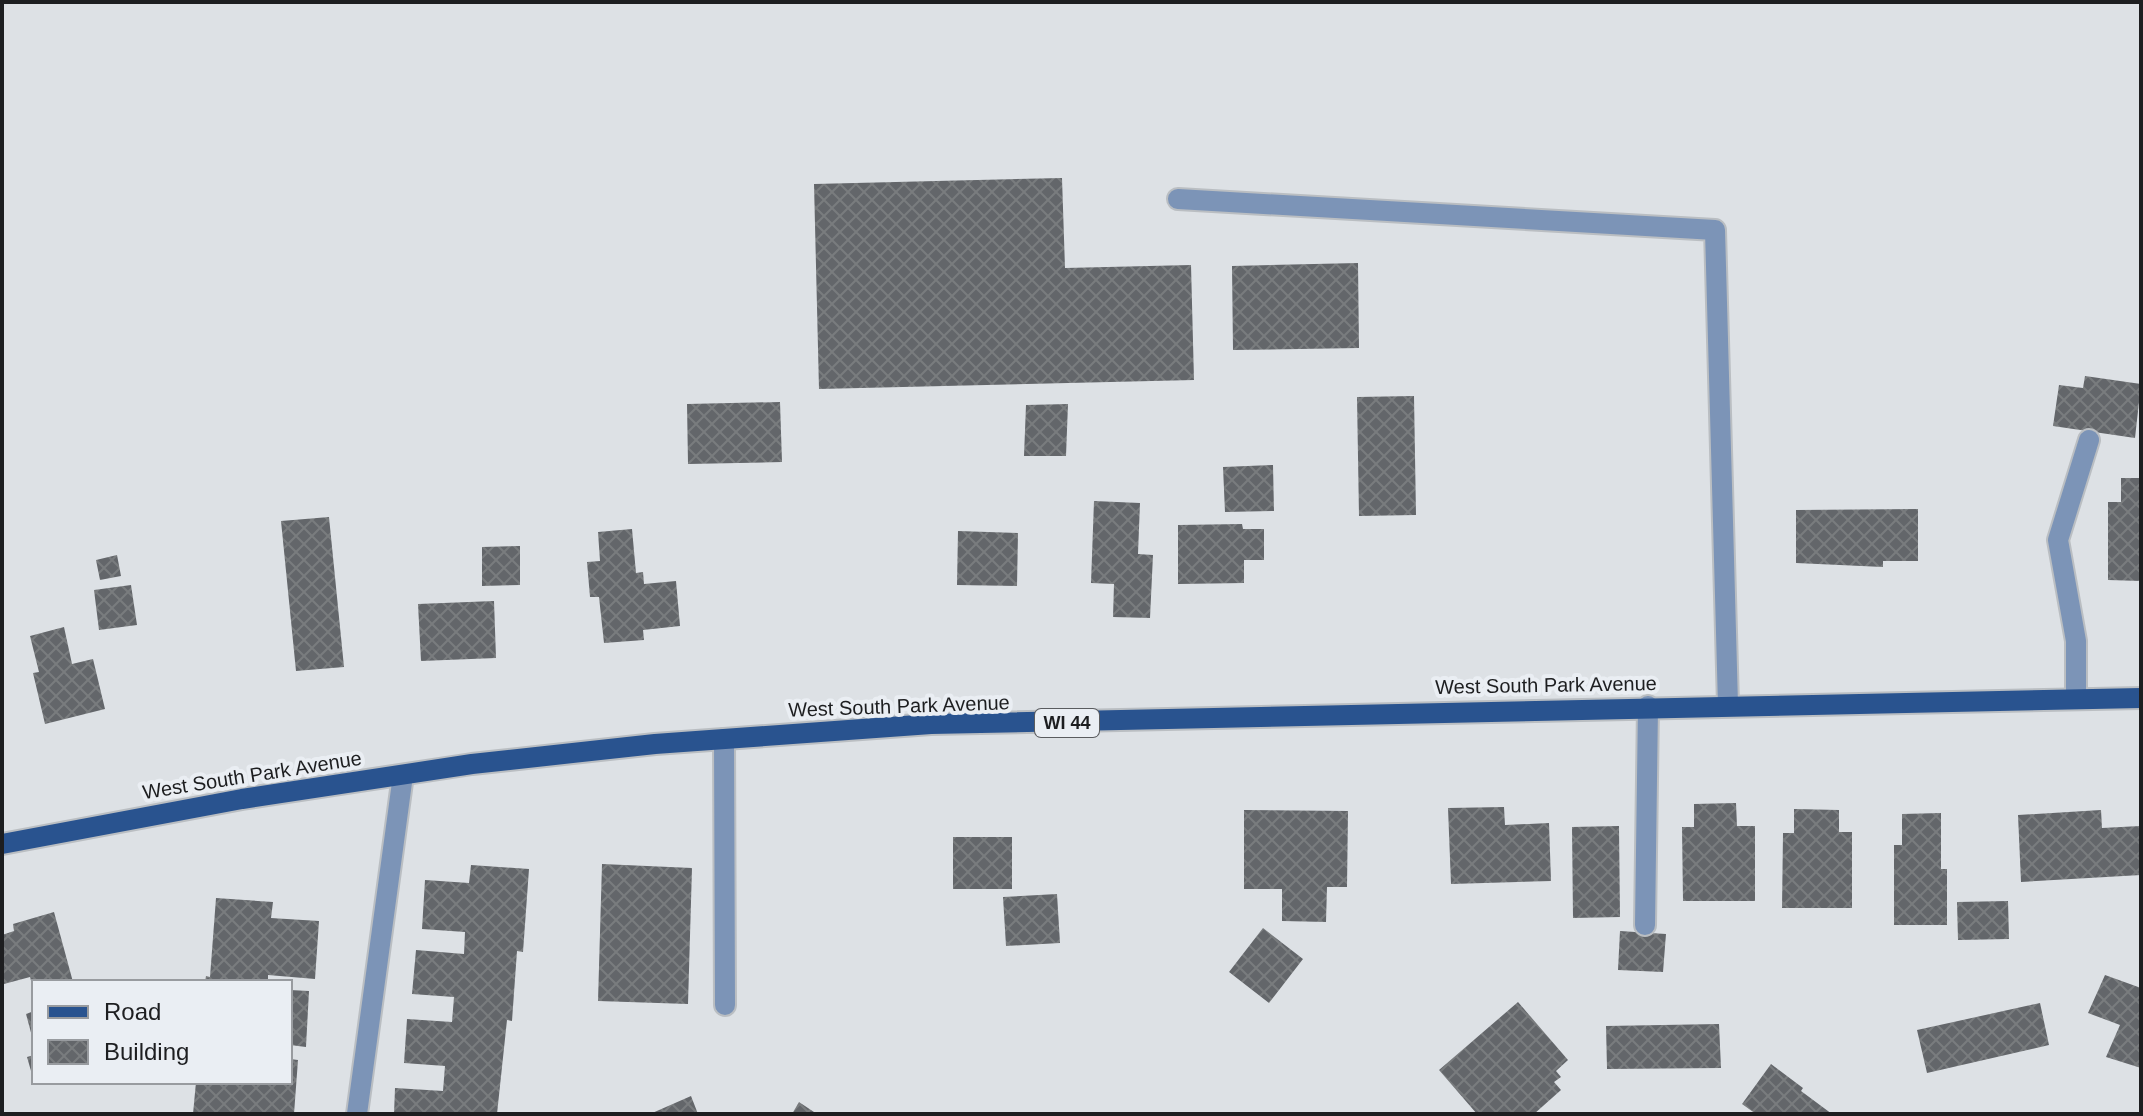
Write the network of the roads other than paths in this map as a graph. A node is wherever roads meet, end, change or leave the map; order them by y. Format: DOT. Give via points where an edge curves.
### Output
graph roads {
  1 [pos="1178,199"];
  2 [pos="2089,440"];
  3 [pos="2141,698"];
  4 [pos="2076,699"];
  5 [pos="1728,705"];
  6 [pos="1648,706"];
  7 [pos="724,739"];
  8 [pos="403,775"];
  9 [pos="2,844"];
  10 [pos="1645,925"];
  11 [pos="725,1005"];
  12 [pos="357,1114"];
  1 -- 5 [label="lane" via="1715,230"];
  2 -- 4 [label="lane" via="2058,540 2076,641"];
  3 -- 4 [label="main road, West South Park Avenue / WI 44"];
  4 -- 5 [label="main road, West South Park Avenue / WI 44"];
  5 -- 6 [label="main road, West South Park Avenue / WI 44"];
  6 -- 7 [label="main road, West South Park Avenue / WI 44" via="931,724"];
  6 -- 10 [label="lane"];
  7 -- 8 [label="main road, West South Park Avenue / WI 44"];
  7 -- 11 [label="lane"];
  8 -- 9 [label="main road, West South Park Avenue / WI 44"];
  8 -- 12 [label="lane"];
}
